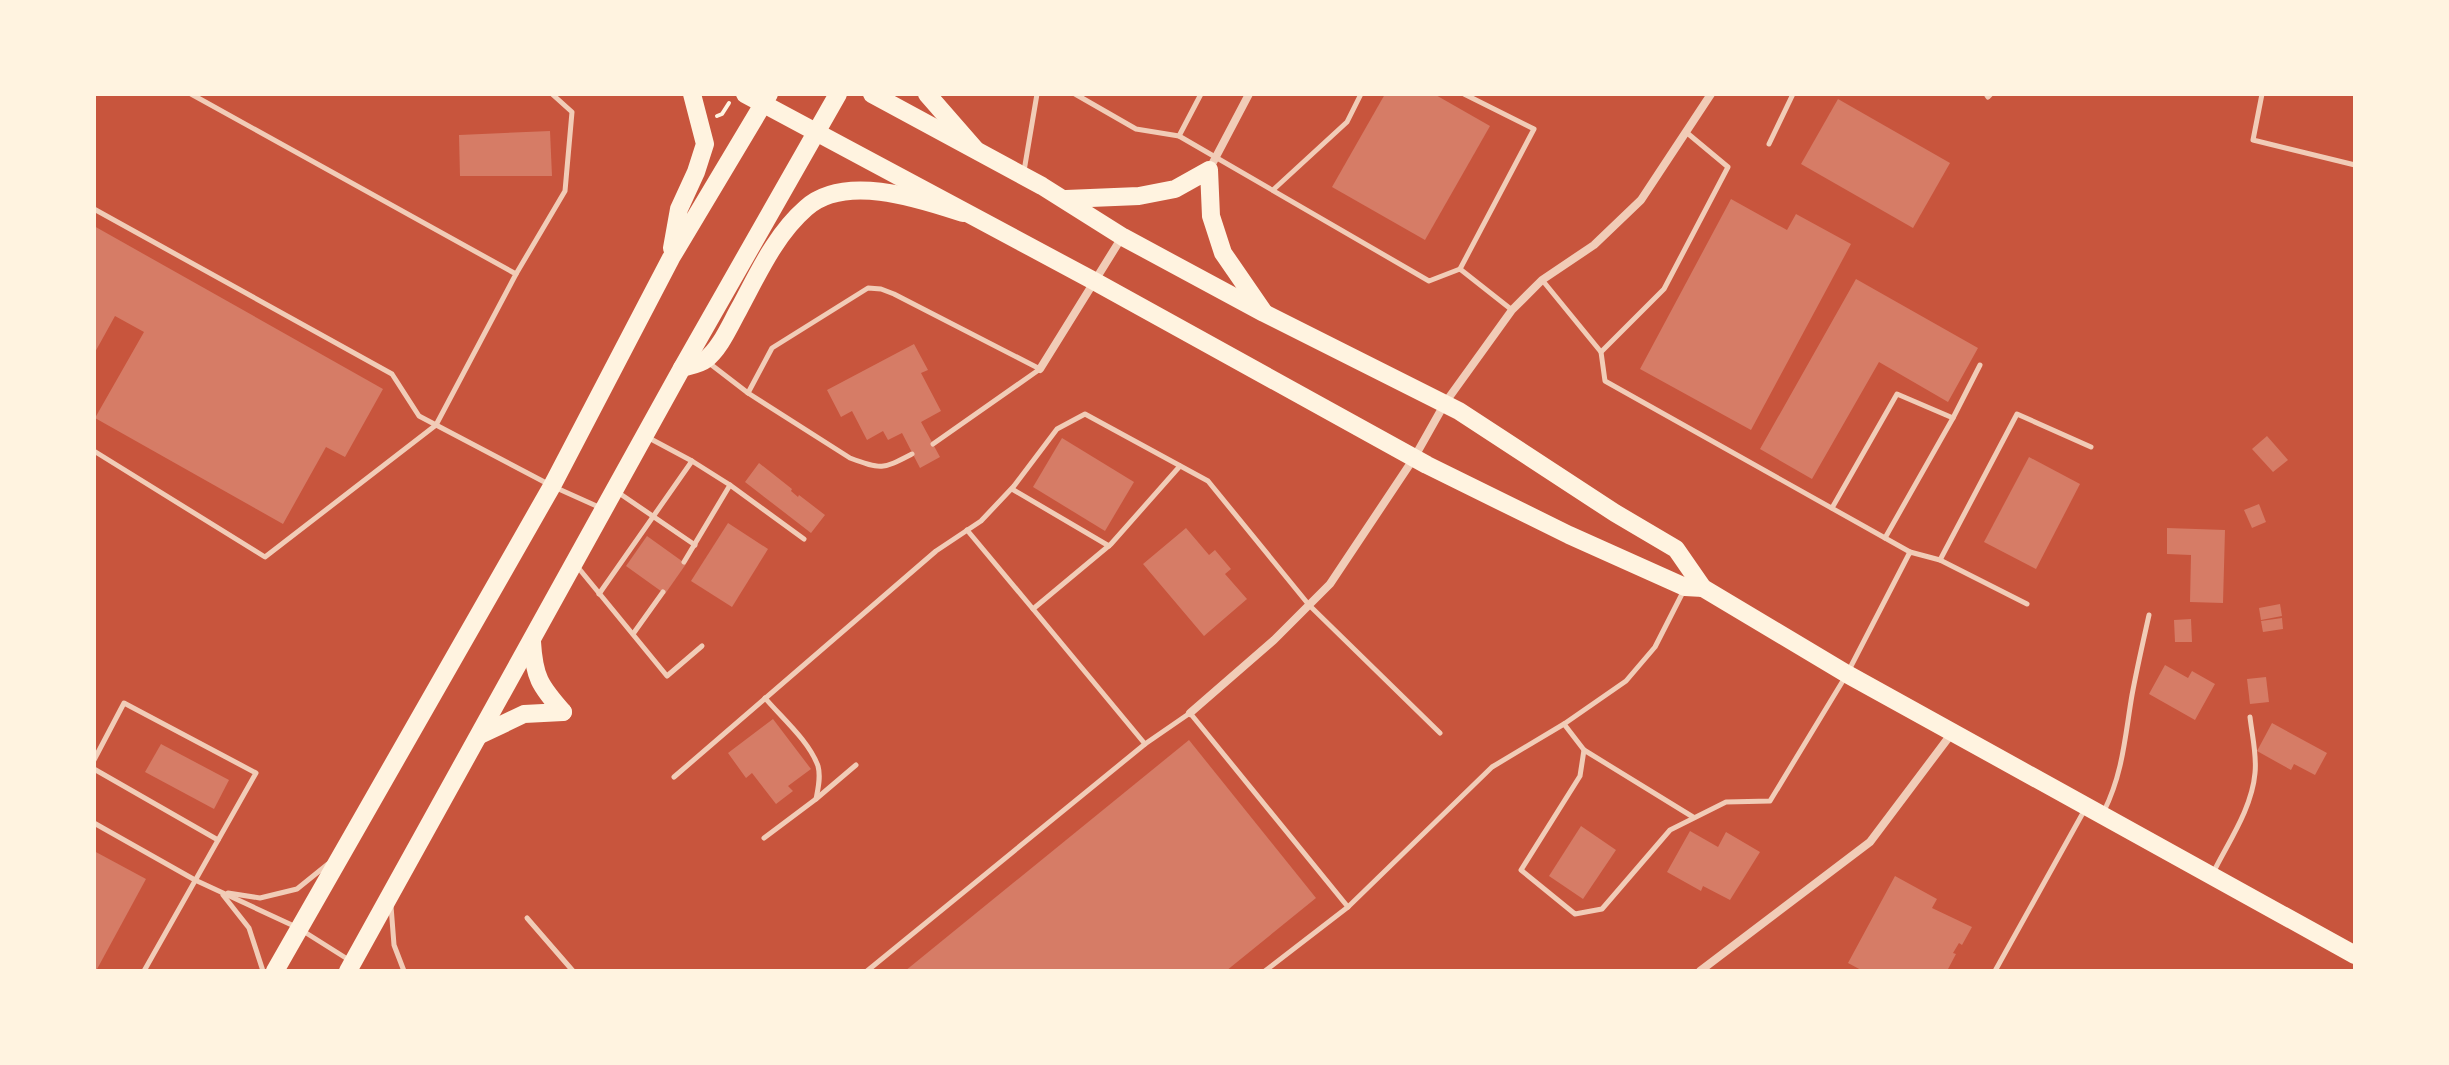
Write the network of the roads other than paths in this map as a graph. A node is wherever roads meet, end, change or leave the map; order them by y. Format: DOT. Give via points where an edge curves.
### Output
graph roads {
  1 [pos="191,94"];
  2 [pos="552,94"];
  3 [pos="692,94"];
  4 [pos="838,94"];
  5 [pos="872,94"];
  6 [pos="927,94"];
  7 [pos="1037,94"];
  8 [pos="1075,94"];
  9 [pos="1201,94"];
  10 [pos="1249,94"];
  11 [pos="1361,94"];
  12 [pos="1464,94"];
  13 [pos="1711,94"];
  14 [pos="1793,94"];
  15 [pos="2262,94"];
  16 [pos="737,97"];
  17 [pos="766,99"];
  18 [pos="1686,132"];
  19 [pos="815,133"];
  20 [pos="1179,136"];
  21 [pos="1769,144"];
  22 [pos="975,149"];
  23 [pos="1212,164"];
  24 [pos="2355,165"];
  25 [pos="1023,176"];
  26 [pos="1273,190"];
  27 [pos="1066,199"];
  28 [pos="94,209"];
  29 [pos="963,213"];
  30 [pos="1123,237"];
  31 [pos="671,258"];
  32 [pos="1460,269"];
  33 [pos="516,274"];
  34 [pos="1542,280"];
  35 [pos="1094,281"];
  36 [pos="1512,310"];
  37 [pos="1264,313"];
  38 [pos="1601,352"];
  39 [pos="705,360"];
  40 [pos="1980,365"];
  41 [pos="682,368"];
  42 [pos="1040,369"];
  43 [pos="748,393"];
  44 [pos="1445,403"];
  45 [pos="1953,418"];
  46 [pos="436,425"];
  47 [pos="646,437"];
  48 [pos="933,444"];
  49 [pos="2091,447"];
  50 [pos="94,451"];
  51 [pos="912,454"];
  52 [pos="692,461"];
  53 [pos="1421,462"];
  54 [pos="1180,466"];
  55 [pos="730,485"];
  56 [pos="552,486"];
  57 [pos="1012,489"];
  58 [pos="616,491"];
  59 [pos="1832,508"];
  60 [pos="606,510"];
  61 [pos="654,515"];
  62 [pos="967,530"];
  63 [pos="1885,538"];
  64 [pos="804,539"];
  65 [pos="695,545"];
  66 [pos="1109,546"];
  67 [pos="1910,552"];
  68 [pos="1940,560"];
  69 [pos="684,562"];
  70 [pos="575,564"];
  71 [pos="1694,588"];
  72 [pos="663,592"];
  73 [pos="599,594"];
  74 [pos="2027,604"];
  75 [pos="1309,605"];
  76 [pos="1033,609"];
  77 [pos="2149,615"];
  78 [pos="633,634"];
  79 [pos="532,642"];
  80 [pos="702,646"];
  81 [pos="1847,674"];
  82 [pos="765,698"];
  83 [pos="1190,713"];
  84 [pos="2250,717"];
  85 [pos="1564,724"];
  86 [pos="1953,732"];
  87 [pos="1440,733"];
  88 [pos="480,735"];
  89 [pos="1145,744"];
  90 [pos="1584,750"];
  91 [pos="94,760"];
  92 [pos="856,765"];
  93 [pos="94,769"];
  94 [pos="674,777"];
  95 [pos="816,799"];
  96 [pos="2094,811"];
  97 [pos="1694,818"];
  98 [pos="94,823"];
  99 [pos="764,838"];
  100 [pos="219,840"];
  101 [pos="345,851"];
  102 [pos="2212,875"];
  103 [pos="195,880"];
  104 [pos="220,891"];
  105 [pos="391,895"];
  106 [pos="1348,907"];
  107 [pos="527,918"];
  108 [pos="300,930"];
  109 [pos="2355,955"];
  110 [pos="350,967"];
  111 [pos="144,971"];
  112 [pos="263,971"];
  113 [pos="275,971"];
  114 [pos="404,971"];
  115 [pos="573,971"];
  116 [pos="867,971"];
  117 [pos="1265,971"];
  118 [pos="1700,971"];
  119 [pos="1995,971"];
  1 -- 33 [label="lane"];
  2 -- 33 [label="lane" via="572,112 565,191"];
  3 -- 31 [label="main road" via="705,144 679,209"];
  4 -- 19 [label="main road"];
  5 -- 22 [label="main road"];
  6 -- 22 [label="main road"];
  7 -- 25 [label="lane"];
  8 -- 20 [label="lane" via="1136,129"];
  9 -- 20 [label="lane"];
  10 -- 23 [label="street"];
  11 -- 26 [label="lane" via="1347,122"];
  12 -- 32 [label="lane" via="1534,129"];
  13 -- 18 [label="street"];
  14 -- 21 [label="lane"];
  15 -- 24 [label="lane" via="2253,140"];
  16 -- 17 [label="main road"];
  17 -- 19 [label="main road"];
  17 -- 31 [label="main road"];
  18 -- 34 [label="street" via="1641,200 1594,245"];
  18 -- 38 [label="lane" via="1728,167 1664,289"];
  19 -- 29 [label="main road"];
  19 -- 41 [label="main road"];
  20 -- 23 [label="lane"];
  22 -- 25 [label="main road"];
  23 -- 26 [label="lane"];
  23 -- 27 [label="main road" via="1175,189"];
  23 -- 37 [label="main road" via="1211,216 1223,253"];
  25 -- 27 [label="main road"];
  26 -- 32 [label="lane" via="1429,281"];
  27 -- 30 [label="main road"];
  28 -- 46 [label="lane" via="392,374 419,416"];
  29 -- 35 [label="main road"];
  29 -- 39 [label="main road" via="921,199 847,190 807,206 780,237 728,330"];
  30 -- 35 [label="street"];
  30 -- 37 [label="main road"];
  31 -- 56 [label="main road"];
  32 -- 36 [label="lane"];
  33 -- 46 [label="lane"];
  34 -- 36 [label="street"];
  34 -- 38 [label="lane"];
  35 -- 42 [label="street"];
  35 -- 53 [label="main road"];
  36 -- 44 [label="street"];
  37 -- 44 [label="main road"];
  38 -- 59 [label="lane" via="1605,381"];
  39 -- 41 [label="main road"];
  39 -- 43 [label="lane"];
  40 -- 45 [label="lane"];
  41 -- 47 [label="main road"];
  42 -- 43 [label="lane" via="894,294 868,288 772,348"];
  42 -- 48 [label="lane"];
  43 -- 51 [label="lane" via="868,465 884,468"];
  44 -- 53 [label="street"];
  44 -- 71 [label="main road" via="1676,549"];
  45 -- 59 [label="lane" via="1897,394"];
  45 -- 63 [label="lane"];
  46 -- 50 [label="lane" via="265,557"];
  46 -- 56 [label="lane"];
  47 -- 52 [label="lane"];
  47 -- 58 [label="main road"];
  49 -- 68 [label="lane" via="2017,414"];
  52 -- 55 [label="lane"];
  52 -- 61 [label="lane"];
  53 -- 71 [label="main road" via="1569,535"];
  53 -- 75 [label="street"];
  54 -- 57 [label="lane" via="1085,414 1057,429"];
  54 -- 66 [label="lane"];
  54 -- 75 [label="lane" via="1208,481"];
  55 -- 64 [label="lane"];
  55 -- 65 [label="lane"];
  56 -- 60 [label="lane"];
  56 -- 101 [label="main road"];
  57 -- 62 [label="lane"];
  57 -- 66 [label="lane"];
  58 -- 60 [label="main road"];
  58 -- 61 [label="lane"];
  59 -- 63 [label="lane"];
  60 -- 70 [label="main road"];
  61 -- 65 [label="lane"];
  61 -- 73 [label="lane"];
  62 -- 76 [label="lane"];
  62 -- 82 [label="lane"];
  63 -- 67 [label="lane"];
  65 -- 69 [label="lane"];
  66 -- 76 [label="lane"];
  67 -- 68 [label="lane"];
  67 -- 81 [label="lane"];
  68 -- 74 [label="lane"];
  70 -- 73 [label="lane"];
  70 -- 79 [label="main road"];
  71 -- 81 [label="main road"];
  71 -- 85 [label="lane" via="1626,681"];
  72 -- 78 [label="lane"];
  73 -- 78 [label="lane"];
  75 -- 83 [label="street"];
  75 -- 87 [label="lane"];
  76 -- 89 [label="lane"];
  77 -- 96 [label="lane" via="2116,787"];
  78 -- 80 [label="lane" via="667,676"];
  79 -- 88 [label="main road"];
  79 -- 88 [label="main road" via="539,685 563,712 524,714"];
  81 -- 86 [label="main road"];
  81 -- 97 [label="lane" via="1770,801 1726,802"];
  82 -- 94 [label="lane"];
  82 -- 95 [label="lane" via="818,766"];
  83 -- 89 [label="lane"];
  83 -- 106 [label="lane"];
  84 -- 102 [label="lane" via="2253,787"];
  85 -- 90 [label="lane"];
  85 -- 106 [label="lane" via="1492,767"];
  86 -- 96 [label="main road"];
  86 -- 118 [label="street" via="1870,842"];
  88 -- 105 [label="main road"];
  89 -- 116 [label="lane"];
  90 -- 97 [label="lane"];
  90 -- 97 [label="lane" via="1580,776 1521,870 1575,914 1602,909 1670,830"];
  91 -- 100 [label="lane" via="124,703 256,773"];
  92 -- 95 [label="lane"];
  93 -- 100 [label="lane"];
  95 -- 99 [label="lane"];
  96 -- 102 [label="main road"];
  96 -- 119 [label="lane"];
  98 -- 103 [label="lane"];
  100 -- 103 [label="lane"];
  101 -- 104 [label="lane" via="297,889 260,898"];
  101 -- 108 [label="main road"];
  102 -- 109 [label="main road"];
  103 -- 104 [label="lane"];
  103 -- 111 [label="lane"];
  104 -- 108 [label="lane"];
  104 -- 112 [label="lane" via="249,928"];
  105 -- 110 [label="main road"];
  105 -- 114 [label="lane" via="394,945"];
  106 -- 117 [label="lane"];
  107 -- 115 [label="lane"];
  108 -- 110 [label="lane"];
  108 -- 113 [label="main road"];
}
